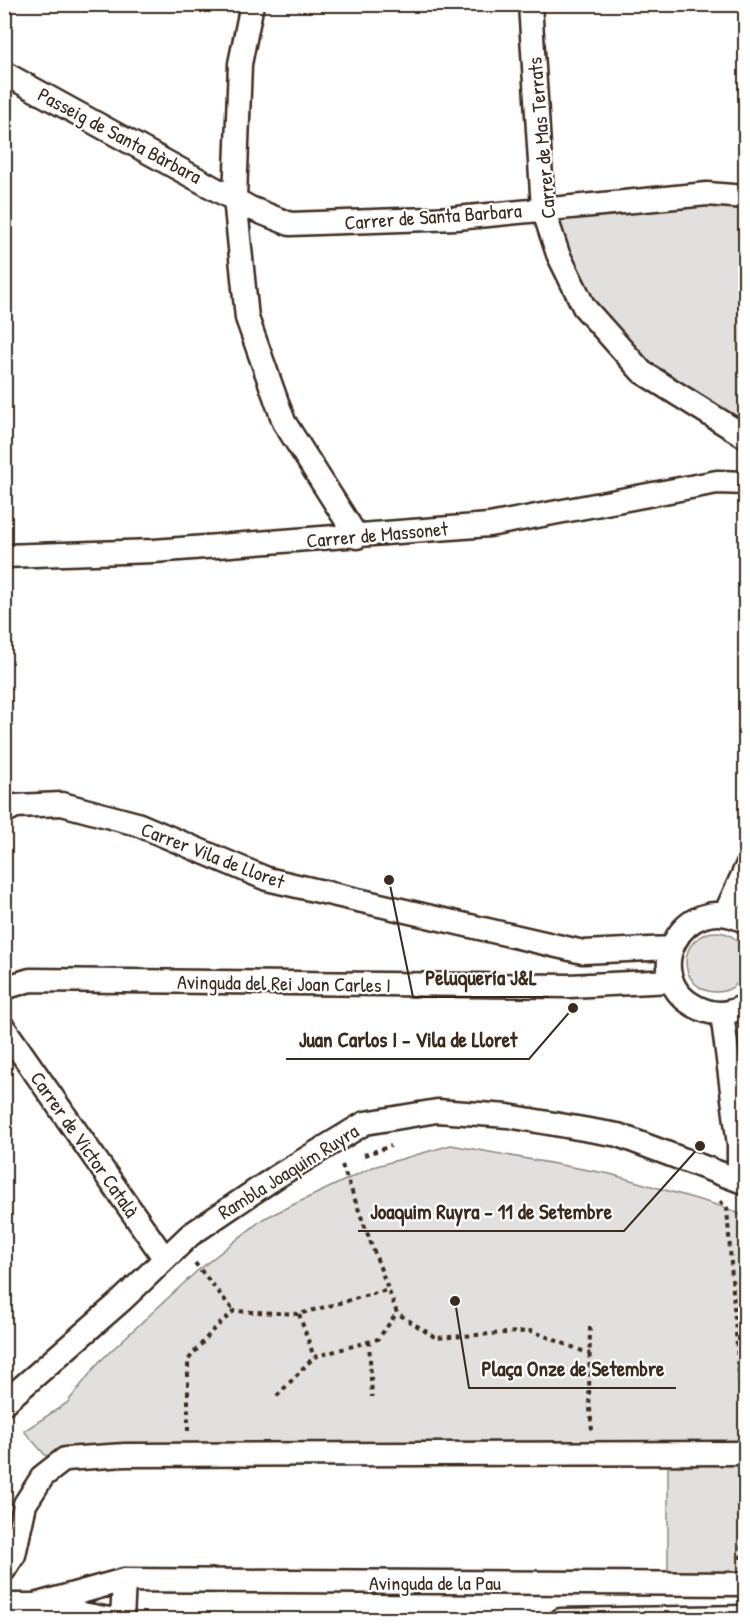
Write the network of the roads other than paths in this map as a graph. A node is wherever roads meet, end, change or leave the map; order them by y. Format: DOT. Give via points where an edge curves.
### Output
graph roads {
  1 [pos="252,4"];
  2 [pos="530,4"];
  3 [pos="4,73"];
  4 [pos="746,197"];
  5 [pos="234,198"];
  6 [pos="543,209"];
  7 [pos="746,437"];
  8 [pos="746,483"];
  9 [pos="357,537"];
  10 [pos="4,556"];
  11 [pos="4,812"];
  12 [pos="746,868"];
  13 [pos="735,918"];
  14 [pos="671,948"];
  15 [pos="672,981"];
  16 [pos="4,988"];
  17 [pos="746,1005"];
  18 [pos="722,1013"];
  19 [pos="4,1028"];
  20 [pos="736,1178"];
  21 [pos="172,1252"];
  22 [pos="4,1403"];
  23 [pos="745,1453"];
  24 [pos="4,1570"];
  25 [pos="124,1580"];
  26 [pos="743,1584"];
  27 [pos="4,1605"];
  28 [pos="34,1605"];
  29 [pos="746,1617"];
  30 [pos="115,1620"];
  31 [pos="122,1620"];
  32 [pos="561,1620"];
  1 -- 5 [label="street" via="240,64"];
  2 -- 6 [label="street, Carrer de Mas Terrats"];
  3 -- 5 [label="street, Passeig de Santa Bàrbara"];
  4 -- 6 [label="street, Carrer de Santa Barbara" via="707,194"];
  5 -- 6 [label="street, Carrer de Santa Barbara" via="290,224 457,218"];
  5 -- 9 [label="street" via="247,318 284,422"];
  6 -- 7 [label="street, Carrer de Mas Terrats" via="558,254 584,307 642,372"];
  8 -- 9 [label="street, Carrer de Massonet" via="717,482 489,525"];
  9 -- 10 [label="street, Carrer de Massonet" via="154,551"];
  11 -- 14 [label="street, Carrer Vila de Lloret" via="16,806 62,804 137,825 267,879 583,952"];
  12 -- 13 [label="street"];
  13 -- 14 [label="street" via="708,914 692,921 679,932"];
  14 -- 15 [label="street" via="668,959"];
  15 -- 16 [label="street, Avinguda del Rei Joan Carles I" via="569,986 30,980"];
  15 -- 18 [label="street" via="679,995 692,1005 706,1012"];
  17 -- 18 [label="street"];
  18 -- 20 [label="street" via="739,1145"];
  19 -- 21 [label="street, Carrer de Victor Català"];
  20 -- 21 [label="street, Rambla Joaquim Ruyra" via="618,1136 508,1116 437,1111 365,1123 276,1177 190,1235"];
  21 -- 22 [label="street, Rambla Joaquim Ruyra"];
  23 -- 24 [label="street" via="125,1455 65,1459 43,1476 25,1504 14,1555"];
  25 -- 26 [label="street, Avinguda de la Pau"];
  25 -- 28 [label="street, Avinguda de la Pau"];
  25 -- 31 [label="street"];
  27 -- 28 [label="street, Avinguda de la Pau"];
  28 -- 30 [label="street, Avinguda de la Pau"];
  29 -- 32 [label="street"];
}
